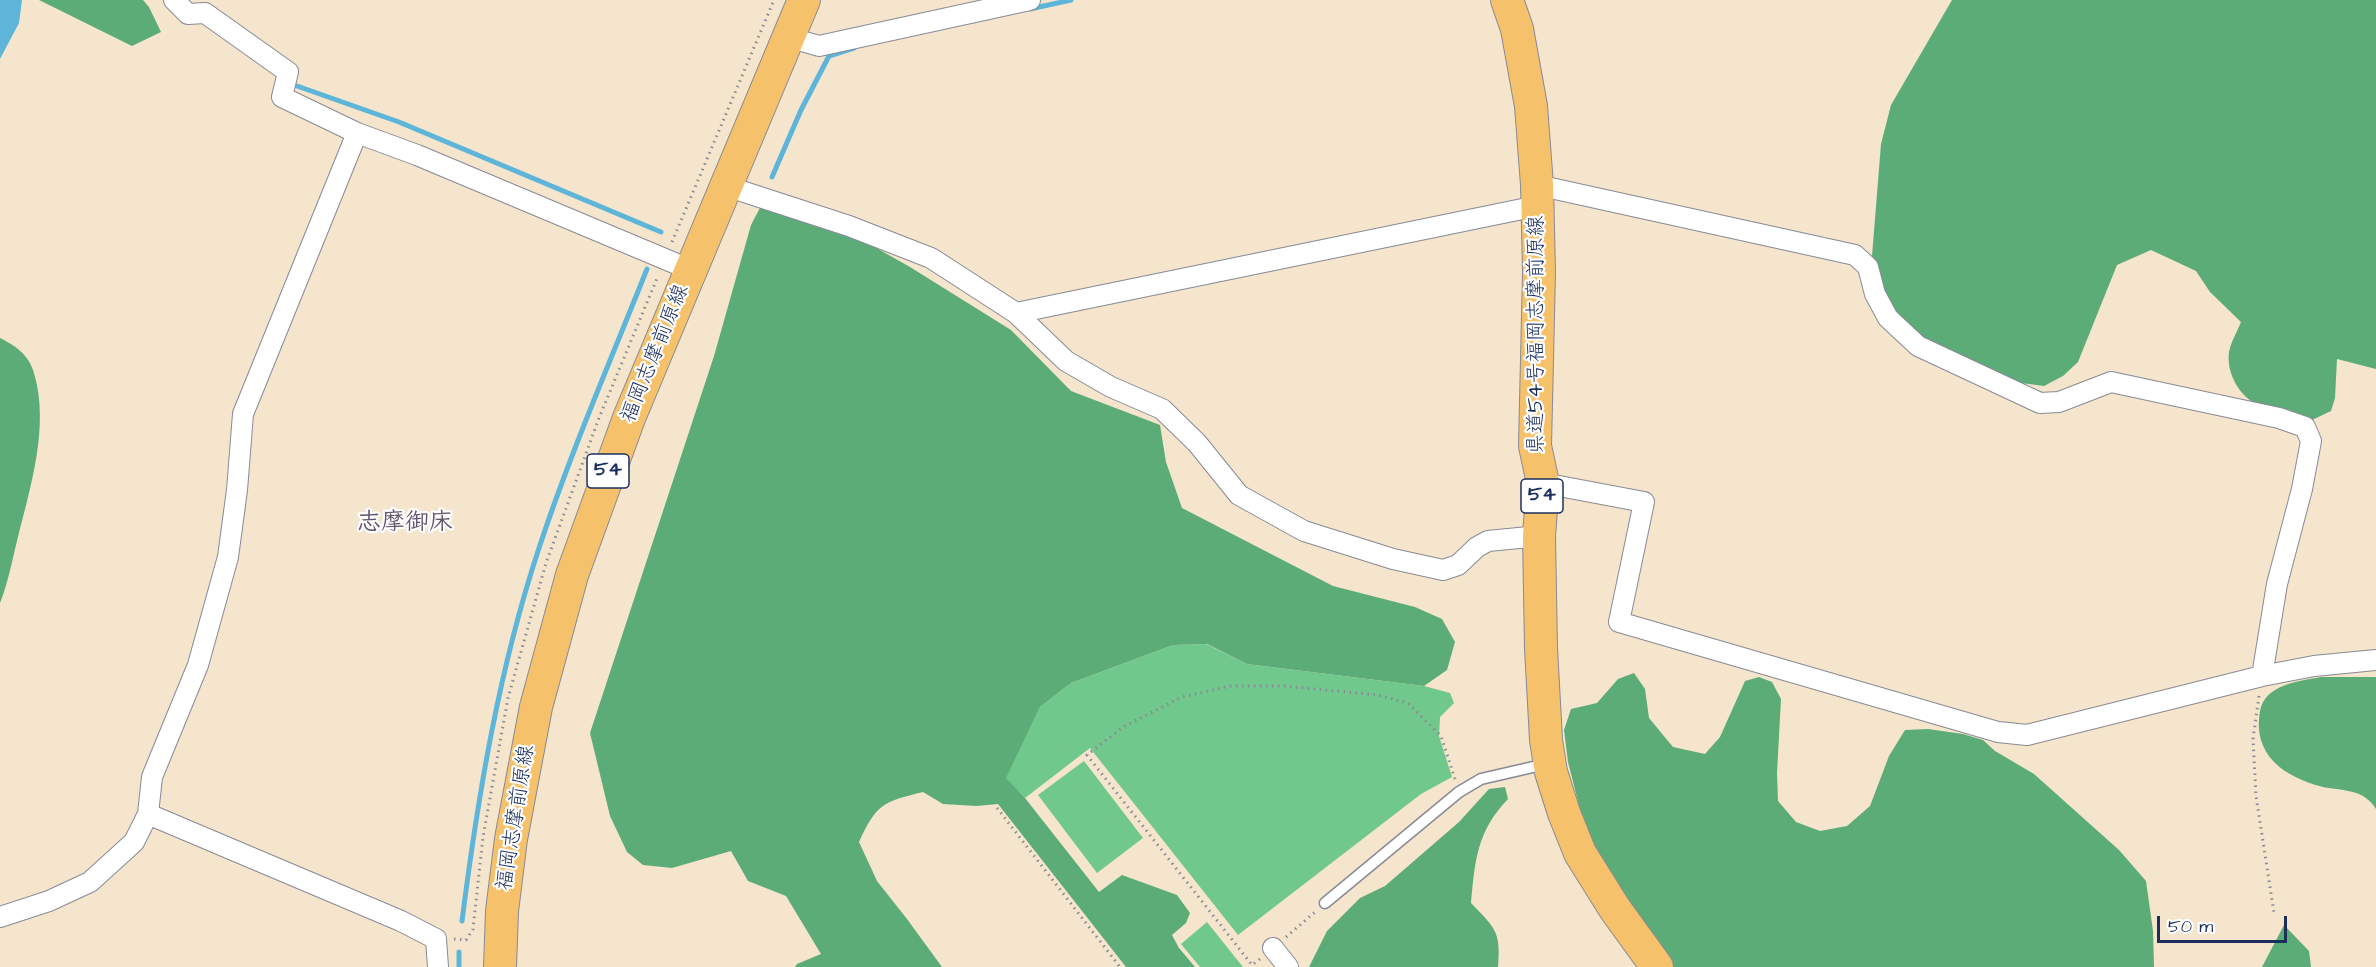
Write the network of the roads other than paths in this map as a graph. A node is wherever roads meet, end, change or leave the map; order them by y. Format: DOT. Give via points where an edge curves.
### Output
graph roads {
  1 [pos="174,0"];
  2 [pos="804,0"];
  3 [pos="1030,0"];
  4 [pos="1507,0"];
  5 [pos="205,7"];
  6 [pos="788,38"];
  7 [pos="357,133"];
  8 [pos="726,186"];
  9 [pos="1537,195"];
  10 [pos="691,270"];
  11 [pos="1016,313"];
  12 [pos="1543,483"];
  13 [pos="1539,536"];
  14 [pos="2376,660"];
  15 [pos="2262,676"];
  16 [pos="1550,763"];
  17 [pos="148,814"];
  18 [pos="1325,903"];
  19 [pos="0,917"];
  20 [pos="1273,948"];
  21 [pos="438,967"];
  22 [pos="500,967"];
  23 [pos="1288,967"];
  24 [pos="1658,967"];
  1 -- 5 [label="street" via="188,14"];
  2 -- 6 [label="main road, 福岡志摩前原線 / 54"];
  3 -- 6 [label="street" via="819,46"];
  4 -- 9 [label="main road, 県道54号福岡志摩前原線 / 54" via="1517,29 1531,106"];
  5 -- 7 [label="street" via="288,72 282,97"];
  6 -- 8 [label="main road, 福岡志摩前原線 / 54"];
  7 -- 10 [label="street"];
  7 -- 17 [label="street" via="243,414 228,557 198,665 152,777"];
  8 -- 10 [label="main road, 福岡志摩前原線 / 54"];
  8 -- 11 [label="street" via="849,226 931,258"];
  9 -- 11 [label="street"];
  9 -- 12 [label="main road, 県道54号福岡志摩前原線 / 54" via="1535,446"];
  9 -- 15 [label="street" via="1856,255 1868,267 1875,294 1888,318 1918,346 2040,403 2059,402 2111,382 2305,427 2311,441 2277,584"];
  10 -- 22 [label="main road, 福岡志摩前原線 / 54" via="608,471 559,620 536,707 511,839"];
  11 -- 13 [label="street" via="1066,362 1162,409 1197,443 1239,495 1304,531 1443,570 1458,565 1488,541"];
  12 -- 13 [label="main road, 県道54号福岡志摩前原線 / 54"];
  12 -- 15 [label="street" via="1644,502 1618,622 1998,732 2027,735"];
  13 -- 16 [label="main road, 県道54号福岡志摩前原線 / 54" via="1543,698"];
  14 -- 15 [label="street"];
  16 -- 18 [label="lane" via="1481,779 1459,792"];
  16 -- 24 [label="main road, 県道54号福岡志摩前原線 / 54" via="1580,853"];
  17 -- 19 [label="street" via="134,842 90,882"];
  17 -- 21 [label="street" via="402,921 436,939"];
  20 -- 23 [label="street"];
}
